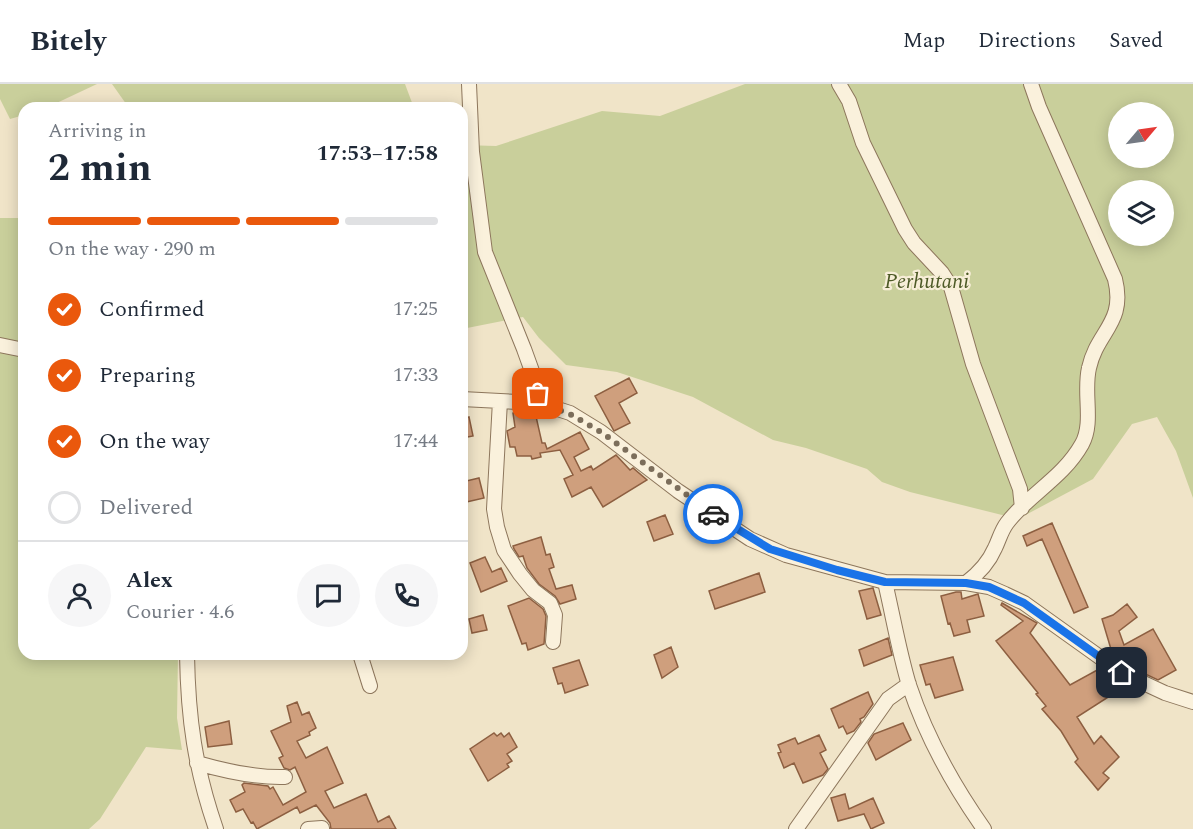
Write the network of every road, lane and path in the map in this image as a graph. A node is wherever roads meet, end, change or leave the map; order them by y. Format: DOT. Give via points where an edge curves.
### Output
graph roads {
  1 [pos="469,84"];
  2 [pos="838,84"];
  3 [pos="1031,84"];
  4 [pos="0,345"];
  5 [pos="18,349"];
  6 [pos="468,399"];
  7 [pos="500,401"];
  8 [pos="539,403"];
  9 [pos="1022,508"];
  10 [pos="885,582"];
  11 [pos="966,583"];
  12 [pos="553,642"];
  13 [pos="188,660"];
  14 [pos="362,660"];
  15 [pos="909,684"];
  16 [pos="370,686"];
  17 [pos="1193,702"];
  18 [pos="197,762"];
  19 [pos="285,777"];
  20 [pos="216,829"];
  21 [pos="796,829"];
  22 [pos="984,829"];
  1 -- 8 [label="street" via="472,152 485,252 537,385"];
  2 -- 9 [label="street" via="849,100 863,143 905,229 951,287 973,364 1020,489"];
  3 -- 9 [label="street" via="1115,279 1119,305 1090,364 1088,426 1082,443 1064,469"];
  4 -- 5 [label="street"];
  6 -- 7 [label="street"];
  7 -- 8 [label="street"];
  7 -- 12 [label="street" via="494,508 497,527 504,550 555,615"];
  8 -- 10 [label="street" via="570,414 601,432 678,491 750,539 786,555"];
  9 -- 11 [label="street" via="1005,526 982,568"];
  10 -- 11 [label="street"];
  10 -- 15 [label="street"];
  11 -- 17 [label="street" via="989,587 1024,603 1122,673"];
  13 -- 18 [label="street" via="189,714"];
  14 -- 16 [label="street"];
  15 -- 21 [label="street" via="888,699"];
  15 -- 22 [label="street" via="931,740"];
  18 -- 19 [label="street" via="246,774"];
  18 -- 20 [label="street"];
}
